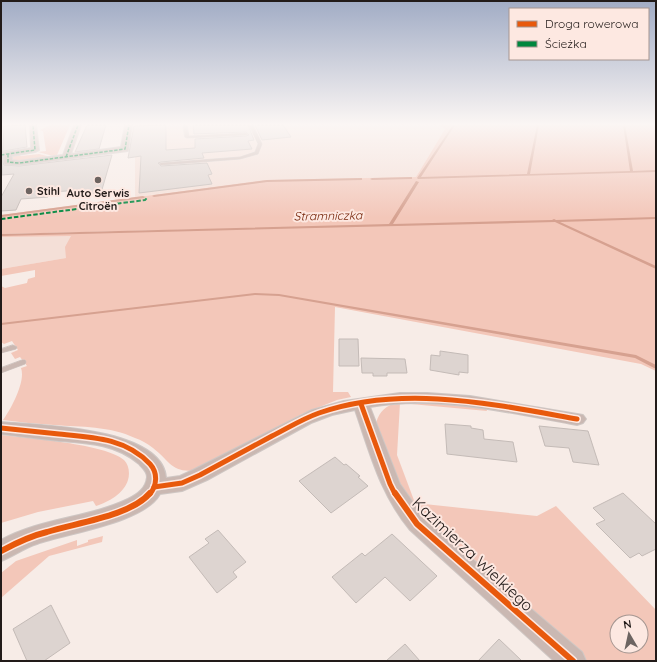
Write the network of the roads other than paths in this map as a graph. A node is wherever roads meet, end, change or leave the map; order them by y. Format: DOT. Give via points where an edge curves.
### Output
graph roads {
  1 [pos="5,155"];
  2 [pos="74,156"];
  3 [pos="247,156"];
  4 [pos="66,157"];
  5 [pos="161,164"];
  6 [pos="13,347"];
  7 [pos="1,351"];
  8 [pos="22,362"];
  9 [pos="1,371"];
  10 [pos="361,404"];
  11 [pos="577,419"];
  12 [pos="1,428"];
  13 [pos="154,487"];
  14 [pos="1,551"];
  15 [pos="573,661"];
  1 -- 4 [label="street" via="8,162 13,163"];
  2 -- 4 [label="street"];
  3 -- 5 [label="lane"];
  6 -- 7 [label="lane"];
  8 -- 9 [label="lane"];
  10 -- 11 [label="street" via="405,398 438,399 489,404"];
  10 -- 13 [label="street" via="311,416 200,475 182,483"];
  10 -- 15 [label="street, Kazimierza Wielkiego" via="390,484 417,524"];
  12 -- 13 [label="street" via="115,442 133,450 150,464 156,474"];
  13 -- 14 [label="street" via="148,496 133,506 25,538"];
}
